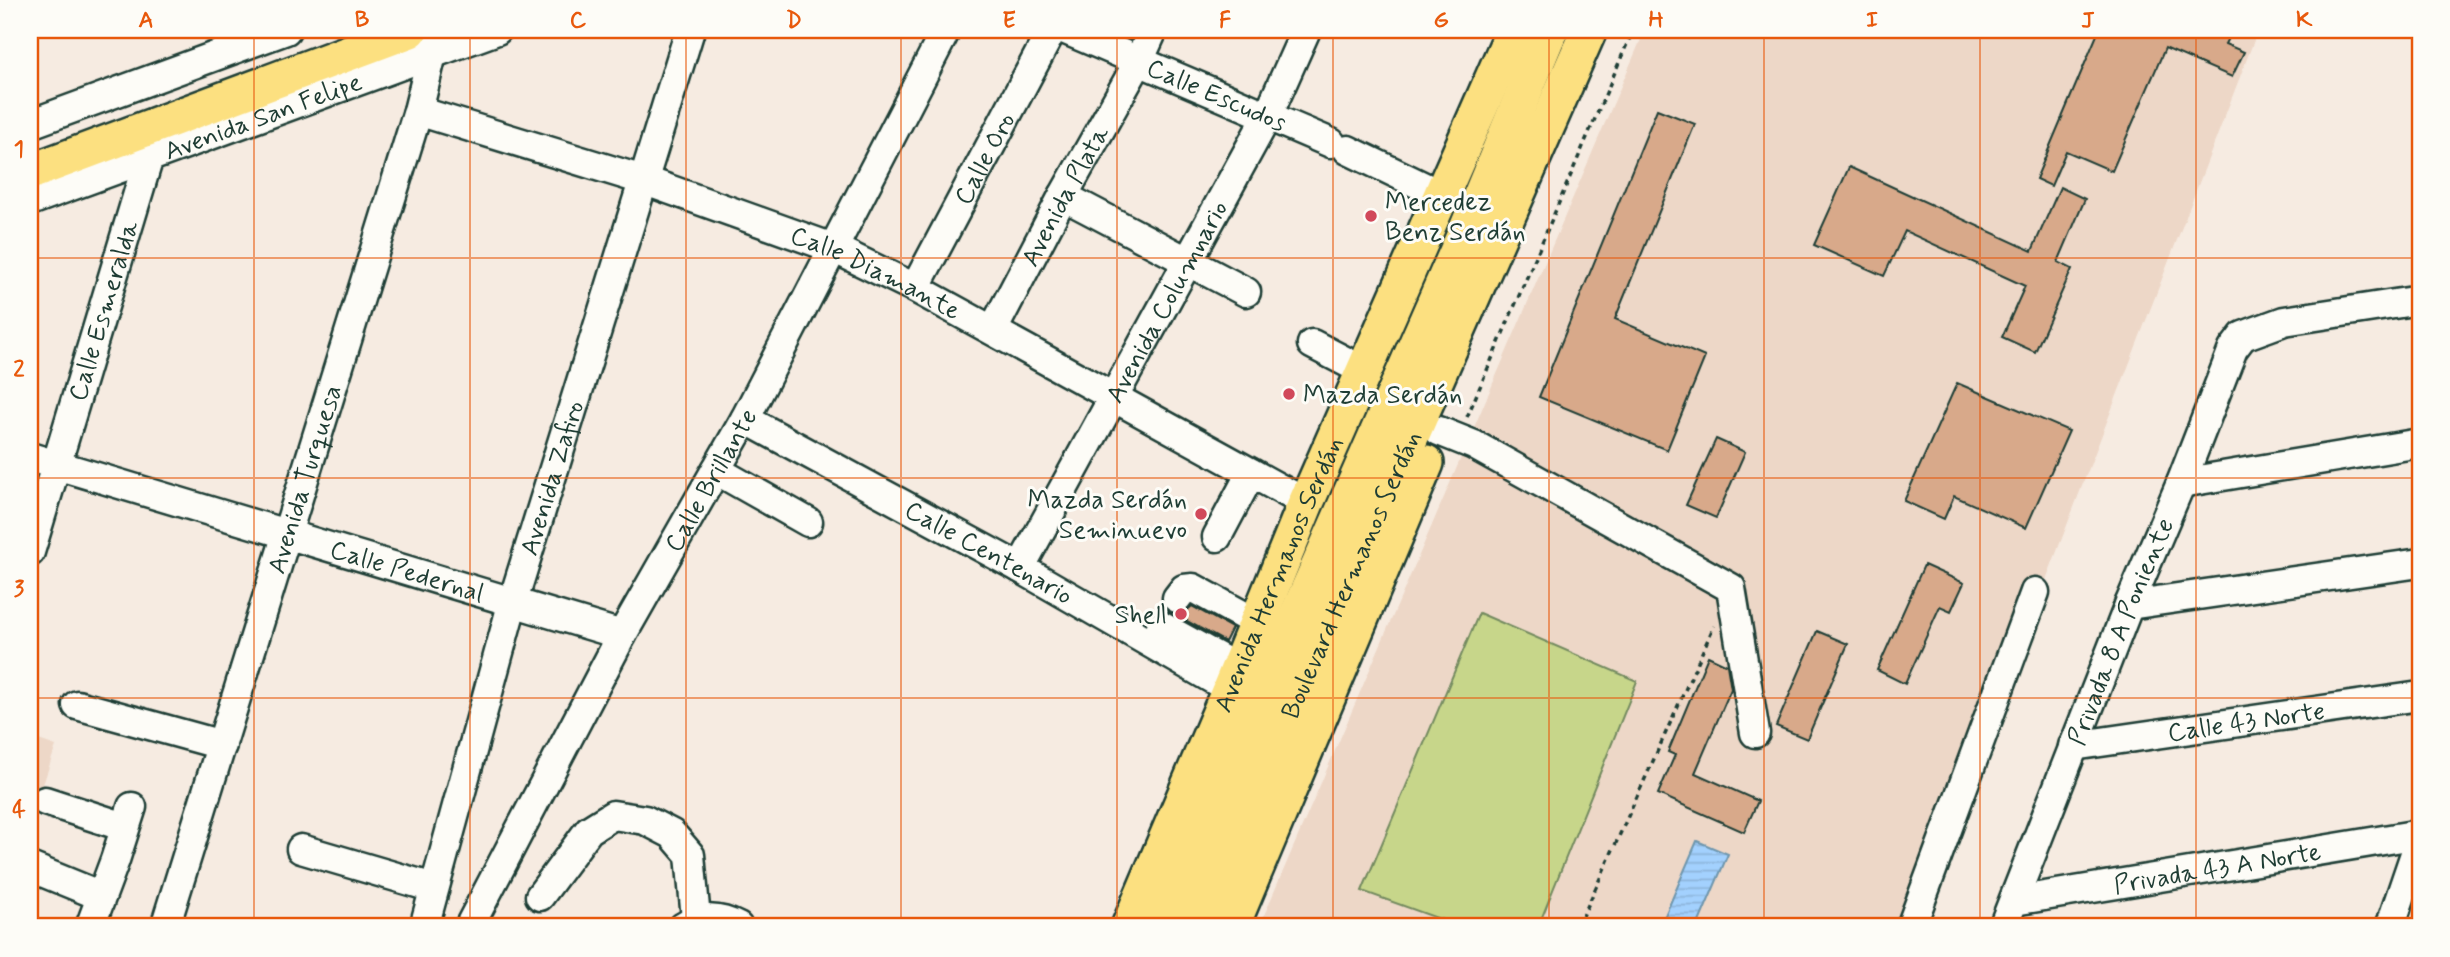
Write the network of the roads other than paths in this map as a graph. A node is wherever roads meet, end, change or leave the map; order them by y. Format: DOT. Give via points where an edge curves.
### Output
graph roads {
  1 [pos="286,30"];
  2 [pos="359,30"];
  3 [pos="497,30"];
  4 [pos="690,30"];
  5 [pos="946,30"];
  6 [pos="1052,30"];
  7 [pos="1066,30"];
  8 [pos="1153,30"];
  9 [pos="1306,30"];
  10 [pos="1514,30"];
  11 [pos="1550,30"];
  12 [pos="1589,30"];
  13 [pos="1633,30"];
  14 [pos="425,38"];
  15 [pos="250,57"];
  16 [pos="1139,61"];
  17 [pos="418,111"];
  18 [pos="1268,115"];
  19 [pos="30,124"];
  20 [pos="30,152"];
  21 [pos="149,157"];
  22 [pos="30,172"];
  23 [pos="643,180"];
  24 [pos="1441,195"];
  25 [pos="1063,196"];
  26 [pos="30,201"];
  27 [pos="833,248"];
  28 [pos="1188,262"];
  29 [pos="915,288"];
  30 [pos="1246,292"];
  31 [pos="2420,300"];
  32 [pos="1424,327"];
  33 [pos="992,330"];
  34 [pos="1312,344"];
  35 [pos="1369,360"];
  36 [pos="1114,397"];
  37 [pos="745,419"];
  38 [pos="1448,435"];
  39 [pos="2420,443"];
  40 [pos="43,461"];
  41 [pos="1365,462"];
  42 [pos="716,470"];
  43 [pos="1251,473"];
  44 [pos="2181,483"];
  45 [pos="1306,503"];
  46 [pos="808,522"];
  47 [pos="288,534"];
  48 [pos="1217,537"];
  49 [pos="1286,551"];
  50 [pos="30,552"];
  51 [pos="2420,563"];
  52 [pos="1020,568"];
  53 [pos="2035,592"];
  54 [pos="513,601"];
  55 [pos="2129,605"];
  56 [pos="1250,619"];
  57 [pos="1163,622"];
  58 [pos="622,635"];
  59 [pos="1233,677"];
  60 [pos="2420,696"];
  61 [pos="77,705"];
  62 [pos="1755,733"];
  63 [pos="222,745"];
  64 [pos="2073,746"];
  65 [pos="44,802"];
  66 [pos="2420,834"];
  67 [pos="2420,839"];
  68 [pos="301,849"];
  69 [pos="30,867"];
  70 [pos="434,888"];
  71 [pos="101,896"];
  72 [pos="540,896"];
  73 [pos="2014,901"];
  74 [pos="689,923"];
  75 [pos="90,927"];
  76 [pos="165,927"];
  77 [pos="424,927"];
  78 [pos="469,927"];
  79 [pos="738,927"];
  80 [pos="1129,927"];
  81 [pos="1160,927"];
  82 [pos="1196,927"];
  83 [pos="1231,927"];
  84 [pos="1912,927"];
  85 [pos="2003,927"];
  86 [pos="2390,927"];
  1 -- 15 [label="street, Avenida San Felipe"];
  2 -- 15 [label="main road, Avenida San Felipe"];
  3 -- 14 [label="street, Avenida San Felipe"];
  4 -- 23 [label="street, Avenida Zafiro"];
  5 -- 27 [label="street, Calle Brillante"];
  6 -- 29 [label="street, Calle Oro"];
  7 -- 16 [label="street, Calle Escudos"];
  8 -- 16 [label="street, Avenida Plata"];
  9 -- 18 [label="street, Avenida Columnario"];
  10 -- 24 [label="main road, Avenida Hermanos Serdán"];
  11 -- 32 [label="main road, Boulevard Hermanos Serdán"];
  12 -- 82 [label="main road, Boulevard Hermanos Serdán"];
  13 -- 38 [label="main road"];
  14 -- 15 [label="main road, Avenida San Felipe"];
  14 -- 17 [label="street, Avenida Turquesa"];
  14 -- 21 [label="street, Avenida San Felipe"];
  15 -- 19 [label="street, Avenida San Felipe"];
  15 -- 20 [label="main road, Avenida San Felipe"];
  15 -- 22 [label="main road, Avenida San Felipe"];
  16 -- 18 [label="street, Calle Escudos"];
  16 -- 25 [label="street, Avenida Plata"];
  17 -- 23 [label="street, Calle Diamante"];
  17 -- 47 [label="street, Avenida Turquesa"];
  18 -- 24 [label="street, Calle Escudos"];
  18 -- 28 [label="street, Avenida Columnario"];
  21 -- 26 [label="street, Avenida San Felipe"];
  21 -- 40 [label="street, Calle Esmeralda"];
  23 -- 27 [label="street, Calle Diamante"];
  23 -- 54 [label="street, Avenida Zafiro"];
  24 -- 35 [label="main road, Avenida Hermanos Serdán"];
  25 -- 28 [label="street"];
  25 -- 33 [label="street, Avenida Plata"];
  27 -- 29 [label="street, Calle Diamante"];
  27 -- 37 [label="street, Calle Brillante"];
  28 -- 30 [label="street"];
  28 -- 36 [label="street, Avenida Columnario"];
  29 -- 33 [label="street, Calle Diamante"];
  31 -- 44 [label="street, Privada 8 A Poniente" via="2284,321 2243,336 2233,349"];
  32 -- 35 [label="main road"];
  32 -- 41 [label="main road, Boulevard Hermanos Serdán"];
  33 -- 36 [label="street, Calle Diamante"];
  34 -- 35 [label="street"];
  35 -- 45 [label="main road, Avenida Hermanos Serdán"];
  36 -- 43 [label="street, Calle Diamante"];
  36 -- 52 [label="street, Avenida Columnario"];
  37 -- 42 [label="street, Calle Brillante"];
  37 -- 52 [label="street, Calle Centenario"];
  38 -- 62 [label="street" via="1474,445 1731,588"];
  38 -- 83 [label="main road"];
  39 -- 44 [label="street"];
  40 -- 47 [label="street, Calle Pedernal"];
  40 -- 50 [label="street, Calle Esmeralda"];
  41 -- 49 [label="main road" via="1345,476 1317,524"];
  41 -- 59 [label="main road, Boulevard Hermanos Serdán"];
  42 -- 46 [label="street"];
  42 -- 58 [label="street, Calle Brillante"];
  43 -- 45 [label="street, Calle Diamante"];
  43 -- 48 [label="street"];
  44 -- 55 [label="street, Privada 8 A Poniente"];
  45 -- 49 [label="main road, Avenida Hermanos Serdán"];
  47 -- 54 [label="street, Calle Pedernal"];
  47 -- 63 [label="street, Avenida Turquesa"];
  49 -- 56 [label="main road, Avenida Hermanos Serdán"];
  51 -- 55 [label="street"];
  52 -- 57 [label="street, Calle Centenario"];
  53 -- 84 [label="street"];
  54 -- 58 [label="street, Calle Pedernal"];
  54 -- 70 [label="street, Avenida Zafiro"];
  55 -- 64 [label="street, Privada 8 A Poniente"];
  56 -- 57 [label="street" via="1189,587"];
  56 -- 59 [label="main road, Avenida Hermanos Serdán"];
  57 -- 59 [label="street, Calle Centenario"];
  58 -- 78 [label="street, Calle Brillante"];
  59 -- 80 [label="main road, Avenida Hermanos Serdán"];
  59 -- 81 [label="main road, Boulevard Hermanos Serdán"];
  60 -- 64 [label="street, Calle 43 Norte"];
  61 -- 63 [label="street"];
  63 -- 76 [label="street, Avenida Turquesa"];
  64 -- 73 [label="street, Privada 8 A Poniente"];
  65 -- 71 [label="street" via="128,817"];
  66 -- 73 [label="street, Privada 43 A Norte"];
  67 -- 86 [label="street"];
  68 -- 70 [label="street"];
  69 -- 71 [label="street"];
  70 -- 77 [label="street, Avenida Zafiro"];
  71 -- 75 [label="street"];
  72 -- 74 [label="street" via="589,830 613,815 645,820 672,834 690,855"];
  73 -- 85 [label="street, Privada 8 A Poniente"];
  74 -- 79 [label="street" via="726,920"];
}
